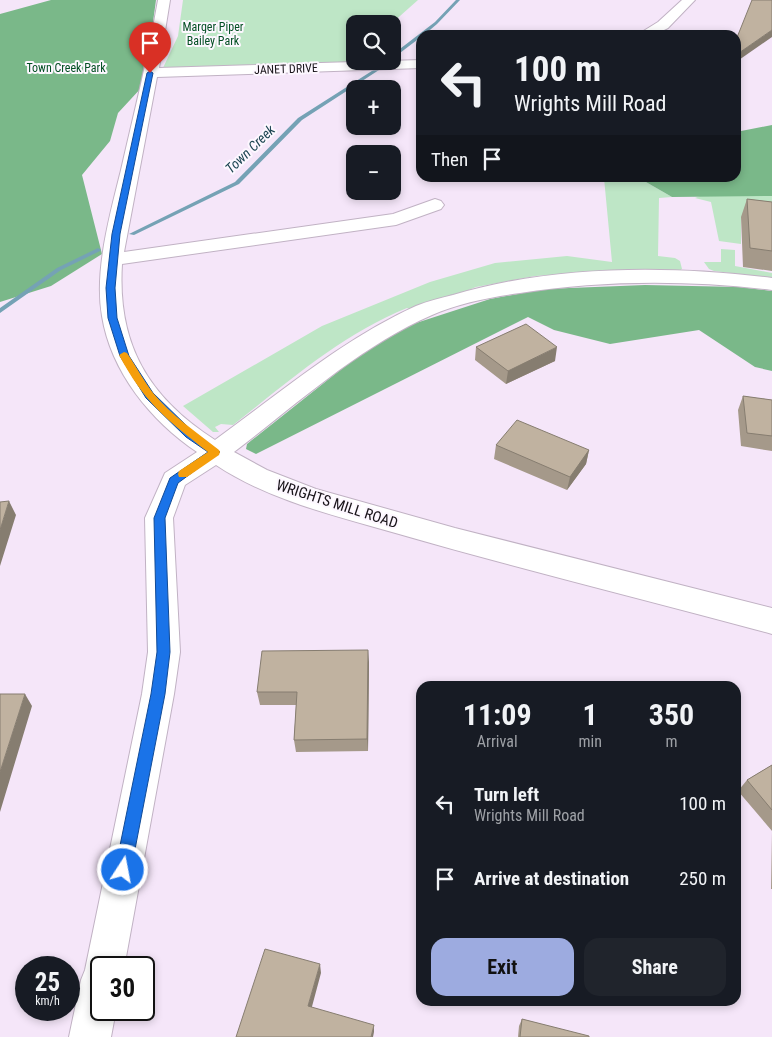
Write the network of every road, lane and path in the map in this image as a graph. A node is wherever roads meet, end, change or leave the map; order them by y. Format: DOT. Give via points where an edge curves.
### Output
graph roads {
  1 [pos="164,0"];
  2 [pos="690,0"];
  3 [pos="654,30"];
  4 [pos="416,64"];
  5 [pos="150,73"];
  6 [pos="434,205"];
  7 [pos="113,259"];
  8 [pos="772,284"];
  9 [pos="215,452"];
  10 [pos="772,621"];
  11 [pos="106,956"];
  12 [pos="93,1021"];
  13 [pos="90,1037"];
  1 -- 5 [label="street, WRIGHTS MILL ROAD"];
  2 -- 3 [label="street"];
  4 -- 5 [label="street, JANET DRIVE"];
  5 -- 7 [label="street, WRIGHTS MILL ROAD"];
  6 -- 7 [label="street" via="396,219"];
  7 -- 9 [label="street, WRIGHTS MILL ROAD" via="113,318 124,356 150,396 168,415"];
  8 -- 9 [label="street" via="723,278 563,280 484,292 450,302 425,310 358,346"];
  9 -- 10 [label="street, WRIGHTS MILL ROAD" via="285,489 396,523"];
  9 -- 11 [label="street" via="174,480 159,518 164,652"];
  12 -- 13 [label="street"];
}
